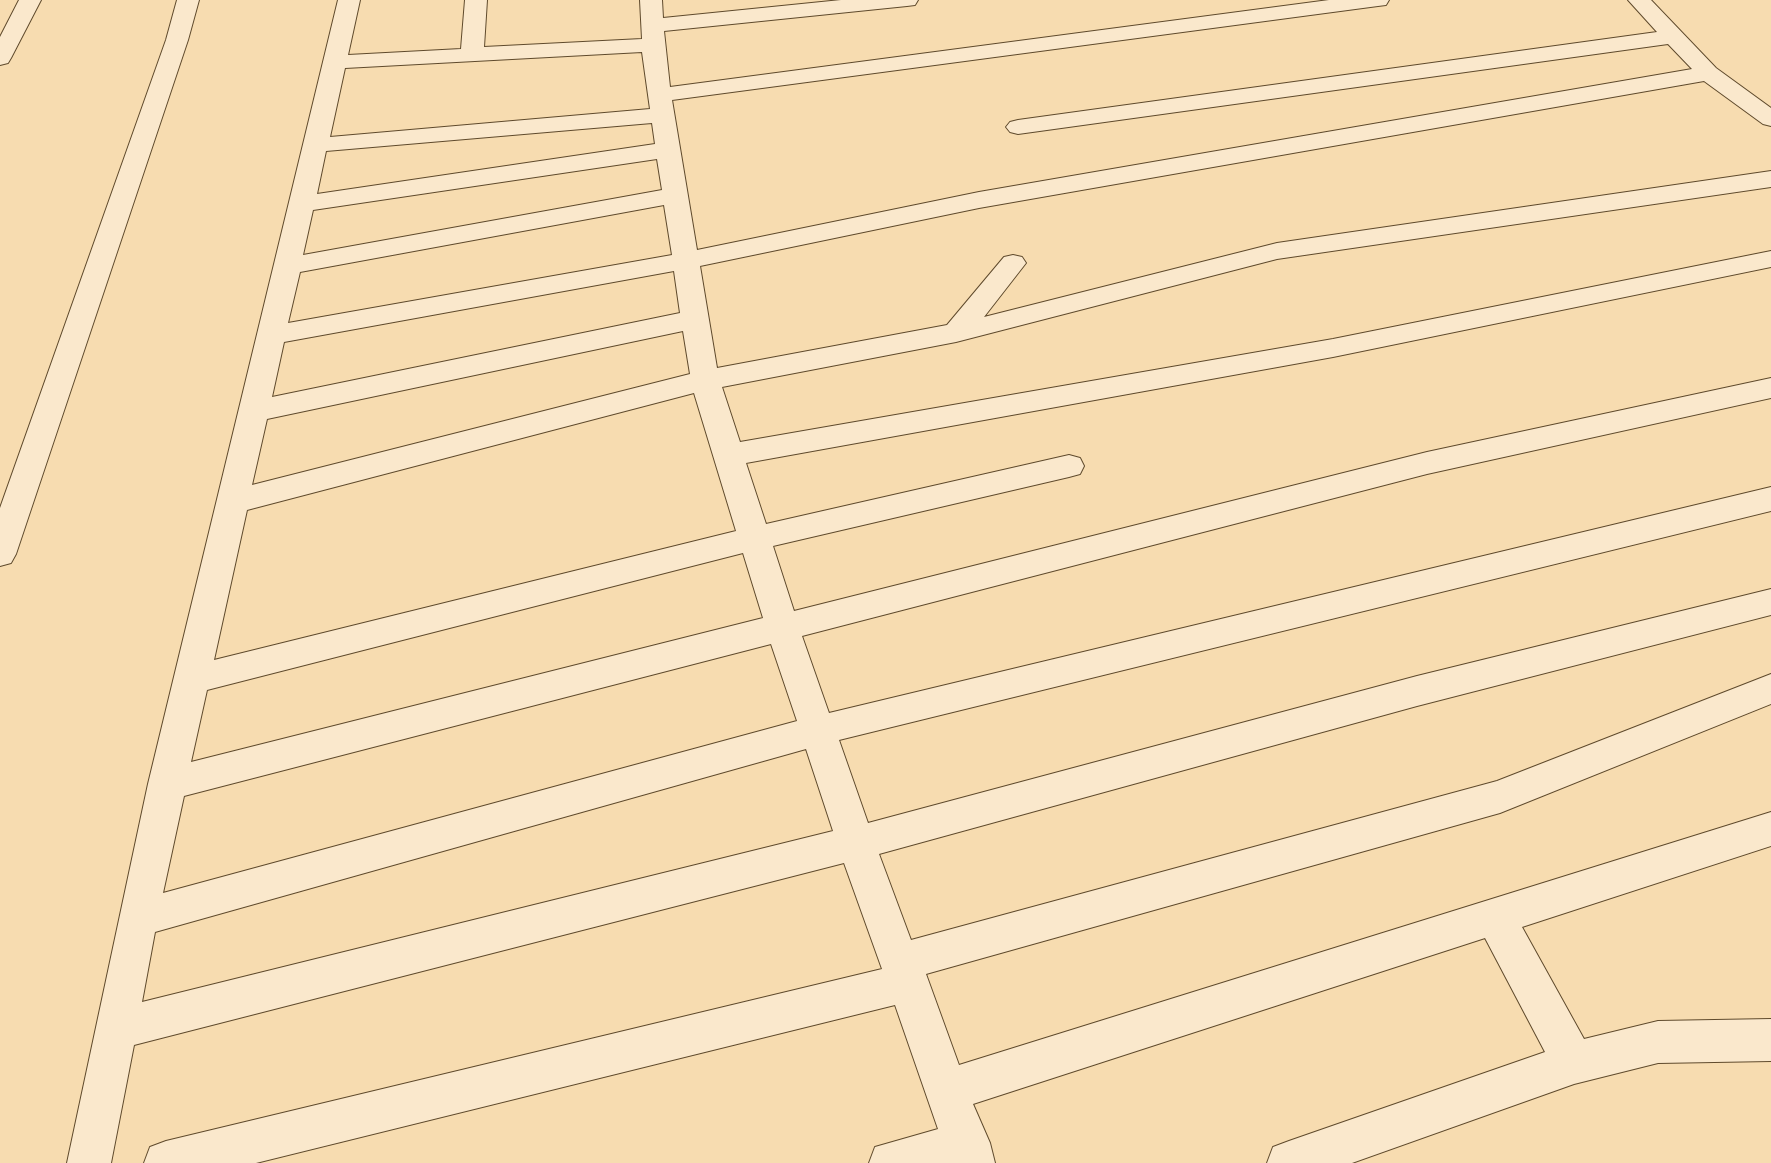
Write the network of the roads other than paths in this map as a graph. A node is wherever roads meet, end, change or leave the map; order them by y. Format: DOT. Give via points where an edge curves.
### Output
graph roads {
  1 [pos="30,0"];
  2 [pos="188,0"];
  3 [pos="349,0"];
  4 [pos="476,0"];
  5 [pos="907,0"];
  6 [pos="1378,0"];
  7 [pos="1639,0"];
  8 [pos="653,23"];
  9 [pos="1674,36"];
  10 [pos="472,56"];
  11 [pos="0,58"];
  12 [pos="337,62"];
  13 [pos="1708,73"];
  14 [pos="662,105"];
  15 [pos="1771,119"];
  16 [pos="1018,127"];
  17 [pos="316,145"];
  18 [pos="669,150"];
  19 [pos="1771,179"];
  20 [pos="676,195"];
  21 [pos="302,204"];
  22 [pos="1771,259"];
  23 [pos="686,261"];
  24 [pos="1013,263"];
  25 [pos="287,266"];
  26 [pos="695,319"];
  27 [pos="956,333"];
  28 [pos="271,335"];
  29 [pos="705,380"];
  30 [pos="1771,388"];
  31 [pos="254,411"];
  32 [pos="729,455"];
  33 [pos="1069,466"];
  34 [pos="1771,500"];
  35 [pos="232,502"];
  36 [pos="756,538"];
  37 [pos="0,554"];
  38 [pos="1771,602"];
  39 [pos="782,626"];
  40 [pos="191,680"];
  41 [pos="1771,689"];
  42 [pos="820,730"];
  43 [pos="167,784"];
  44 [pos="1771,829"];
  45 [pos="856,843"];
  46 [pos="1495,917"];
  47 [pos="138,918"];
  48 [pos="905,972"];
  49 [pos="116,1029"];
  50 [pos="1771,1040"];
  51 [pos="1574,1063"];
  52 [pos="949,1090"];
  53 [pos="971,1153"];
  54 [pos="89,1163"];
  55 [pos="166,1163"];
  56 [pos="891,1163"];
  57 [pos="1289,1163"];
  1 -- 11 [label="street"];
  2 -- 37 [label="street"];
  3 -- 12 [label="street"];
  4 -- 10 [label="street"];
  5 -- 8 [label="street"];
  6 -- 14 [label="street"];
  7 -- 9 [label="street"];
  8 -- 10 [label="street"];
  8 -- 14 [label="street"];
  9 -- 13 [label="street"];
  9 -- 16 [label="street"];
  10 -- 12 [label="street"];
  12 -- 17 [label="street"];
  13 -- 15 [label="street"];
  13 -- 23 [label="street" via="979,200"];
  14 -- 17 [label="street"];
  14 -- 18 [label="street"];
  17 -- 21 [label="street"];
  18 -- 20 [label="street"];
  18 -- 21 [label="street" via="552,164 412,190"];
  19 -- 27 [label="street" via="1277,250"];
  20 -- 23 [label="street"];
  20 -- 25 [label="street"];
  21 -- 25 [label="street"];
  22 -- 32 [label="street" via="1333,348"];
  23 -- 26 [label="street"];
  23 -- 28 [label="street"];
  24 -- 27 [label="street"];
  25 -- 28 [label="street"];
  26 -- 29 [label="street"];
  26 -- 31 [label="street"];
  27 -- 29 [label="street"];
  28 -- 31 [label="street"];
  29 -- 32 [label="street"];
  29 -- 35 [label="street"];
  30 -- 39 [label="street" via="1427,463"];
  31 -- 35 [label="street"];
  32 -- 36 [label="street"];
  33 -- 36 [label="street"];
  34 -- 42 [label="street"];
  35 -- 40 [label="street"];
  36 -- 39 [label="street"];
  36 -- 40 [label="street"];
  38 -- 45 [label="street" via="1417,691"];
  39 -- 42 [label="street"];
  39 -- 43 [label="street"];
  40 -- 43 [label="street"];
  41 -- 48 [label="street" via="1500,797"];
  42 -- 45 [label="street"];
  42 -- 47 [label="street"];
  43 -- 47 [label="street"];
  44 -- 46 [label="street"];
  45 -- 48 [label="street"];
  45 -- 49 [label="street"];
  46 -- 51 [label="street"];
  46 -- 52 [label="street"];
  47 -- 49 [label="street"];
  48 -- 52 [label="street"];
  48 -- 55 [label="street"];
  49 -- 54 [label="street"];
  50 -- 51 [label="street" via="1658,1042"];
  51 -- 57 [label="street"];
  52 -- 53 [label="street"];
  53 -- 56 [label="street"];
}
